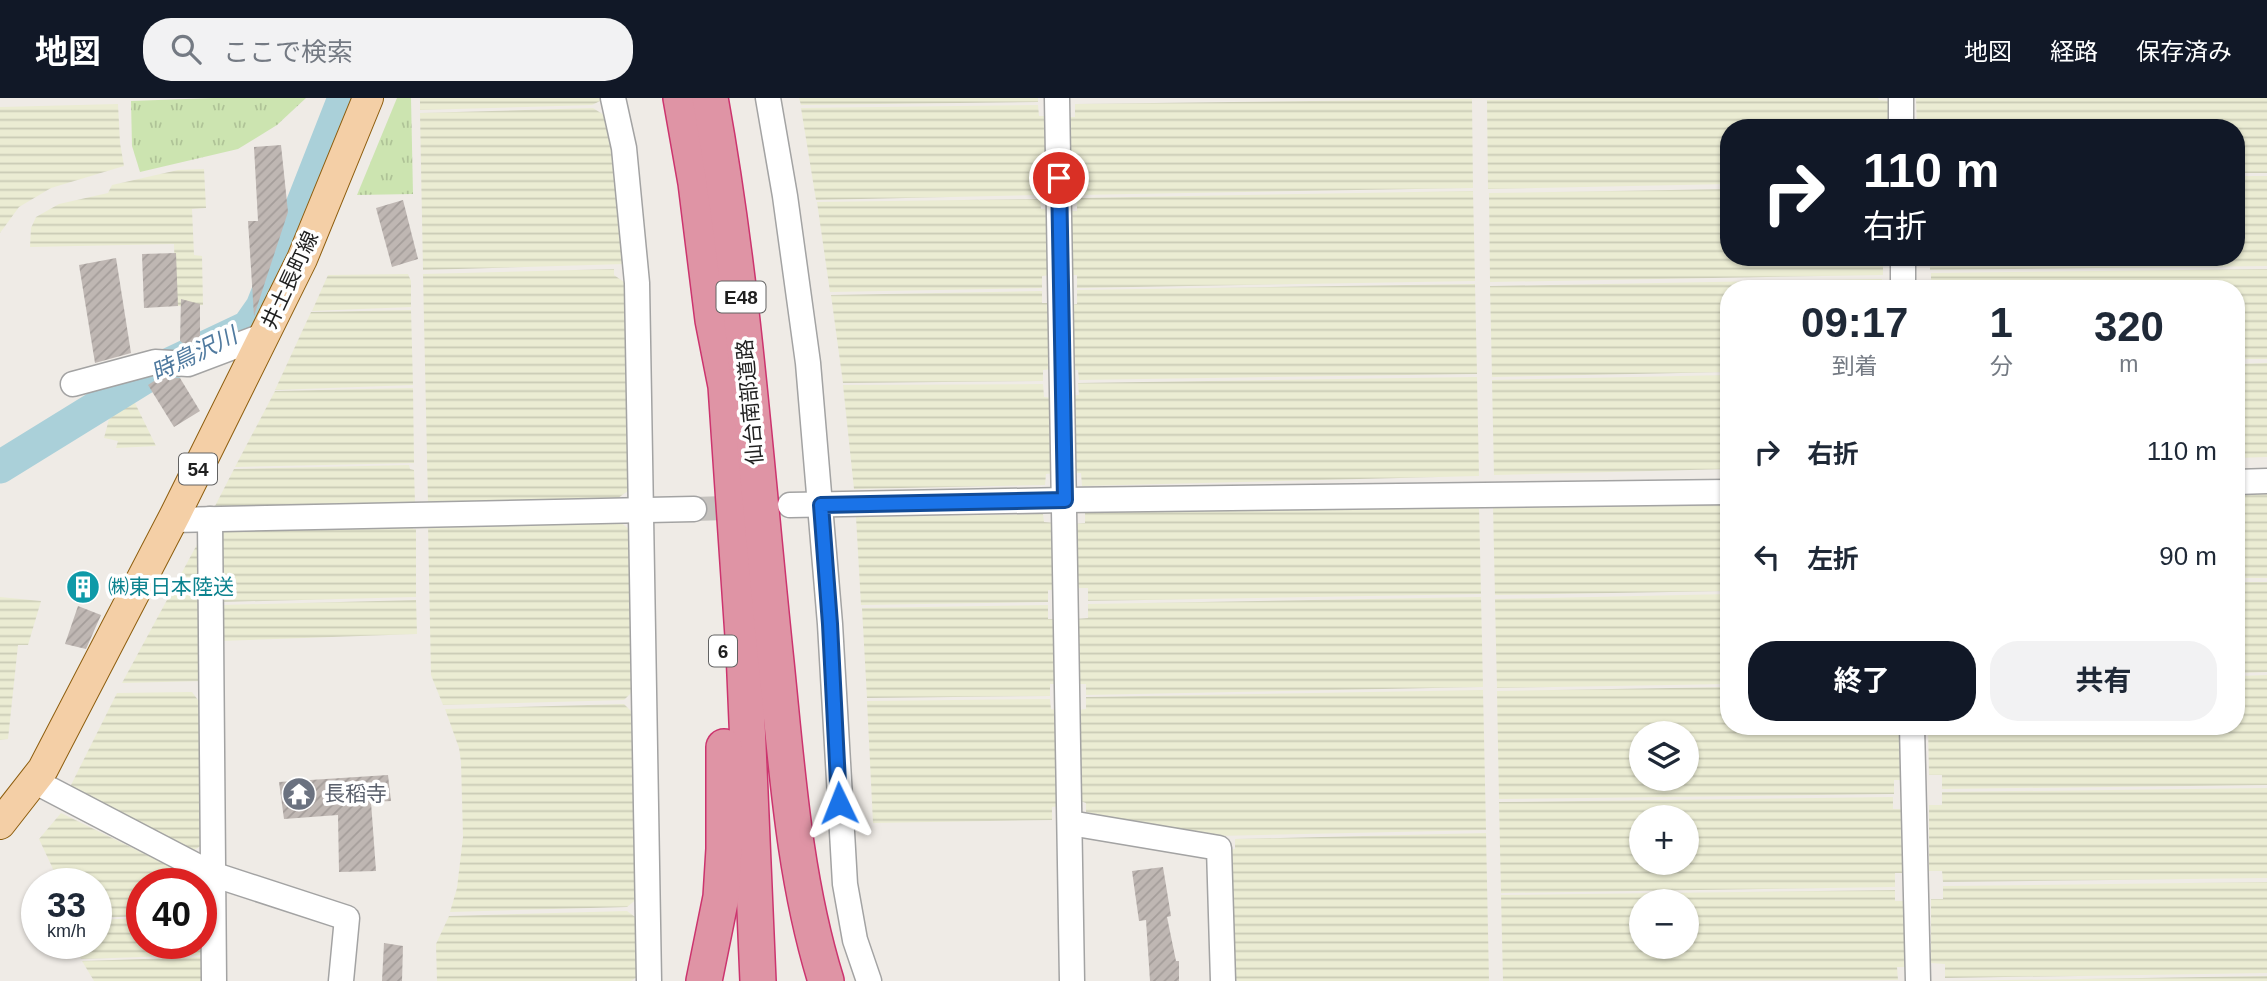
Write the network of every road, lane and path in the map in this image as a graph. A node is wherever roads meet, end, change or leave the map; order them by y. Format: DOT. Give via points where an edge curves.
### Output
graph roads {
  1 [pos="368,98"];
  2 [pos="613,98"];
  3 [pos="681,98"];
  4 [pos="710,98"];
  5 [pos="768,98"];
  6 [pos="1057,98"];
  7 [pos="1901,98"];
  8 [pos="1901,119"];
  9 [pos="713,320"];
  10 [pos="265,335"];
  11 [pos="73,384"];
  12 [pos="2267,481"];
  13 [pos="2245,482"];
  14 [pos="1720,492"];
  15 [pos="1065,500"];
  16 [pos="774,502"];
  17 [pos="821,505"];
  18 [pos="642,509"];
  19 [pos="694,509"];
  20 [pos="211,519"];
  21 [pos="173,520"];
  22 [pos="1912,735"];
  23 [pos="34,781"];
  24 [pos="1070,823"];
  25 [pos="0,824"];
  26 [pos="201,868"];
  27 [pos="212,868"];
  28 [pos="217,876"];
  29 [pos="214,959"];
  30 [pos="214,981"];
  31 [pos="341,981"];
  32 [pos="649,981"];
  33 [pos="704,981"];
  34 [pos="758,981"];
  35 [pos="774,981"];
  36 [pos="826,981"];
  37 [pos="869,981"];
  38 [pos="1072,981"];
  39 [pos="1223,981"];
  40 [pos="1918,981"];
  1 -- 10 [label="main road, 井土長町線 / 54" via="302,259"];
  2 -- 18 [label="street" via="624,148 637,283"];
  3 -- 9 [label="highway, 仙台南部道路 / E48"];
  4 -- 16 [label="highway, 仙台南部道路 / E48"];
  5 -- 17 [label="street" via="804,337"];
  6 -- 15 [label="street"];
  7 -- 8 [label="street"];
  9 -- 33 [label="highway, 6" via="724,849 721,897"];
  9 -- 34 [label="highway, 6" via="726,386 744,651"];
  10 -- 11 [label="street" via="188,364 155,362"];
  10 -- 21 [label="main road, 井土長町線 / 54"];
  12 -- 13 [label="street"];
  14 -- 15 [label="street"];
  15 -- 17 [label="street"];
  15 -- 24 [label="street"];
  16 -- 17 [label="street"];
  16 -- 35 [label="highway, 6" via="758,608"];
  16 -- 36 [label="highway" via="801,882"];
  17 -- 37 [label="street" via="845,884"];
  18 -- 19 [label="street"];
  18 -- 20 [label="street"];
  18 -- 32 [label="street"];
  20 -- 21 [label="street"];
  20 -- 27 [label="street"];
  21 -- 23 [label="main road, 井土長町線 / 54"];
  22 -- 40 [label="street"];
  23 -- 25 [label="main road, 井土長町線 / 54"];
  23 -- 26 [label="street"];
  24 -- 38 [label="street"];
  24 -- 39 [label="street" via="1219,848"];
  28 -- 31 [label="street" via="347,918"];
  29 -- 30 [label="street"];
}
